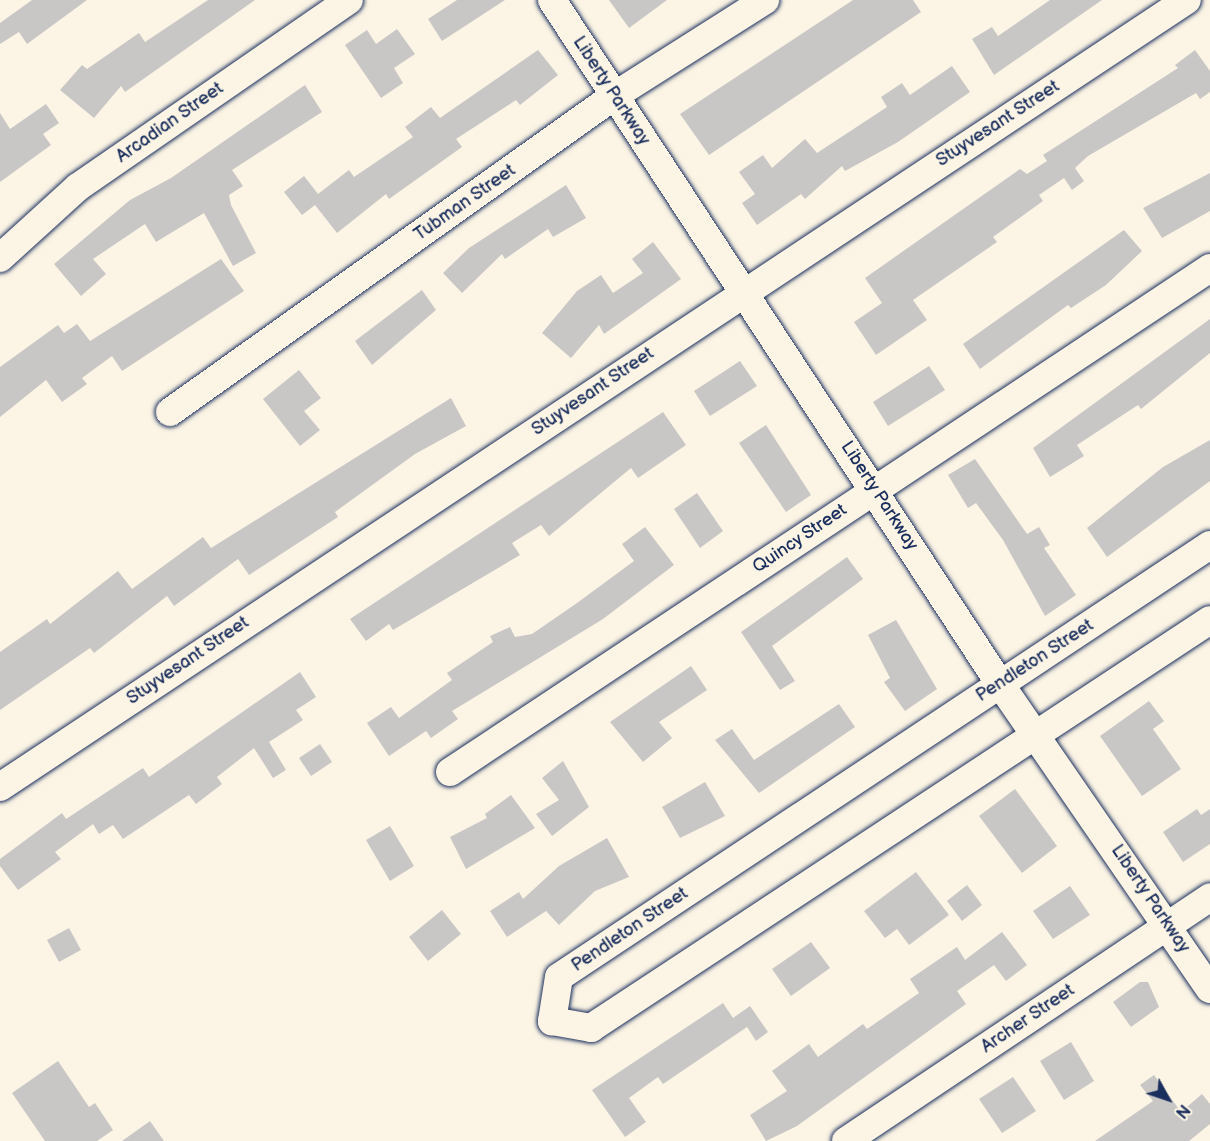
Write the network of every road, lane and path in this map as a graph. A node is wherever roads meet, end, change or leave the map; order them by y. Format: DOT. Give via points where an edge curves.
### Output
graph roads {
  1 [pos="350,0"];
  2 [pos="552,0"];
  3 [pos="765,0"];
  4 [pos="1187,0"];
  5 [pos="614,96"];
  6 [pos="0,258"];
  7 [pos="1210,268"];
  8 [pos="744,291"];
  9 [pos="170,412"];
  10 [pos="875,489"];
  11 [pos="1210,545"];
  12 [pos="1210,621"];
  13 [pos="1000,684"];
  14 [pos="1035,734"];
  15 [pos="450,772"];
  16 [pos="0,787"];
  17 [pos="1210,897"];
  18 [pos="1169,924"];
  19 [pos="1210,989"];
  20 [pos="846,1141"];
  1 -- 6 [label="street, Arcadian Street" via="78,187"];
  2 -- 5 [label="street, Liberty Parkway"];
  3 -- 5 [label="street, Tubman Street"];
  4 -- 8 [label="street, Stuyvesant Street"];
  5 -- 8 [label="street, Liberty Parkway"];
  5 -- 9 [label="street, Tubman Street"];
  7 -- 10 [label="street, Quincy Street"];
  8 -- 10 [label="street, Liberty Parkway"];
  8 -- 16 [label="street, Stuyvesant Street"];
  10 -- 13 [label="street, Liberty Parkway"];
  10 -- 15 [label="street, Quincy Street"];
  11 -- 13 [label="street, Pendleton Street"];
  12 -- 14 [label="street, Pendleton Street"];
  13 -- 14 [label="street, Liberty Parkway"];
  13 -- 14 [label="street, Pendleton Street" via="559,977 552,1021 591,1028"];
  14 -- 18 [label="street, Liberty Parkway"];
  17 -- 18 [label="street, Archer Street"];
  18 -- 19 [label="street, Liberty Parkway"];
  18 -- 20 [label="street, Archer Street"];
}
